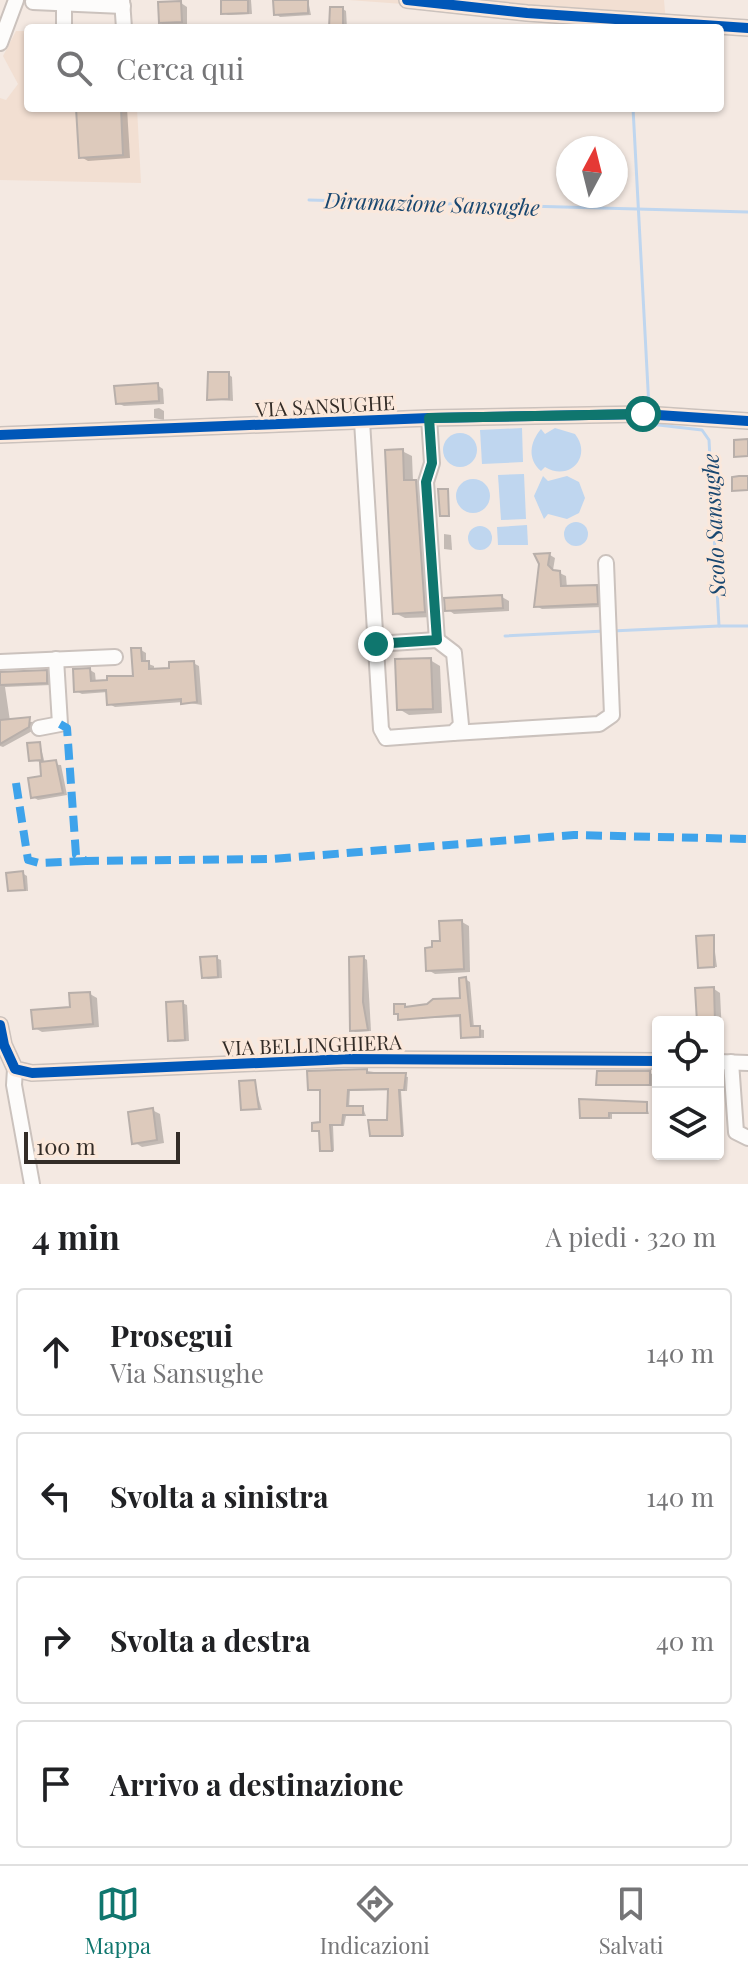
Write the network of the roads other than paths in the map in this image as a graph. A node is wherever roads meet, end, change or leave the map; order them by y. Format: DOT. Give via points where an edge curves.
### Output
graph roads {
  1 [pos="16,0"];
  2 [pos="407,0"];
  3 [pos="33,2"];
  4 [pos="64,2"];
  5 [pos="123,3"];
  6 [pos="64,24"];
  7 [pos="124,24"];
  8 [pos="689,24"];
  9 [pos="724,26"];
  10 [pos="748,28"];
  11 [pos="0,43"];
  12 [pos="429,418"];
  13 [pos="362,421"];
  14 [pos="748,421"];
  15 [pos="0,435"];
  16 [pos="606,563"];
  17 [pos="437,640"];
  18 [pos="376,644"];
  19 [pos="115,657"];
  20 [pos="56,659"];
  21 [pos="0,662"];
  22 [pos="39,728"];
  23 [pos="453,733"];
  24 [pos="0,1025"];
  25 [pos="652,1061"];
  26 [pos="724,1062"];
  27 [pos="748,1063"];
  28 [pos="15,1069"];
  29 [pos="741,1110"];
  30 [pos="748,1138"];
  31 [pos="32,1184"];
  1 -- 11 [label="street"];
  2 -- 8 [label="street"];
  3 -- 4 [label="street"];
  4 -- 5 [label="street"];
  4 -- 6 [label="street"];
  5 -- 7 [label="street"];
  9 -- 10 [label="street"];
  12 -- 13 [label="street, VIA SANSUGHE"];
  12 -- 14 [label="street, VIA SANSUGHE" via="648,415"];
  12 -- 17 [label="street" via="432,463 426,482"];
  13 -- 15 [label="street, VIA SANSUGHE"];
  13 -- 18 [label="street"];
  16 -- 23 [label="street" via="612,715 599,724"];
  17 -- 18 [label="street"];
  17 -- 23 [label="street" via="454,653 461,725"];
  18 -- 23 [label="street" via="381,729 386,738"];
  19 -- 20 [label="street"];
  20 -- 21 [label="street"];
  20 -- 22 [label="street" via="60,724"];
  24 -- 28 [label="street"];
  25 -- 28 [label="street, VIA BELLINGHIERA" via="349,1059 71,1072"];
  26 -- 27 [label="street"];
  26 -- 29 [label="street"];
  28 -- 31 [label="street"];
  29 -- 30 [label="street" via="736,1132"];
}
